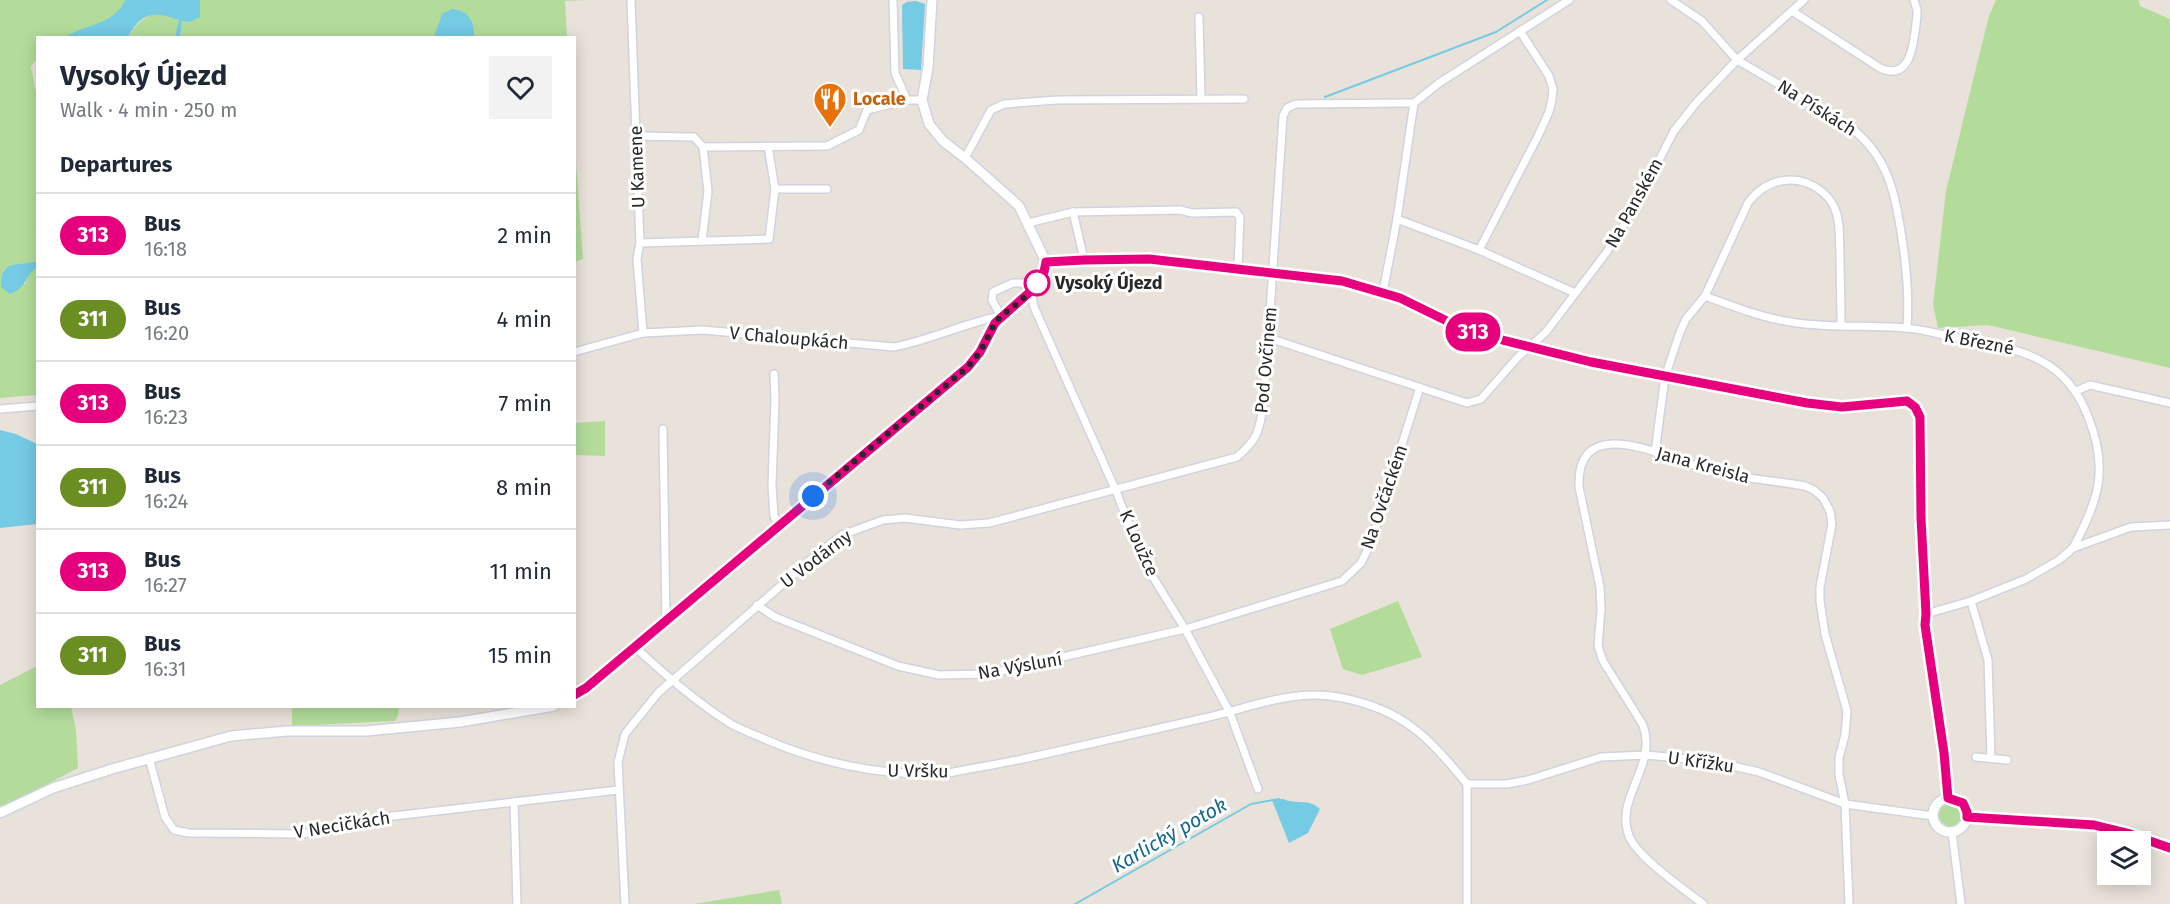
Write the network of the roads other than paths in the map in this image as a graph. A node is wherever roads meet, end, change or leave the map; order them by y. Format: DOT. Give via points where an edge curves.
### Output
graph roads {
  1 [pos="631,0"];
  2 [pos="893,0"];
  3 [pos="932,0"];
  4 [pos="1569,0"];
  5 [pos="1671,0"];
  6 [pos="1804,0"];
  7 [pos="1914,0"];
  8 [pos="1792,10"];
  9 [pos="1199,17"];
  10 [pos="1520,31"];
  11 [pos="1737,60"];
  12 [pos="1201,99"];
  13 [pos="1244,99"];
  14 [pos="907,100"];
  15 [pos="922,100"];
  16 [pos="1414,103"];
  17 [pos="636,136"];
  18 [pos="768,146"];
  19 [pos="704,147"];
  20 [pos="965,158"];
  21 [pos="775,189"];
  22 [pos="827,189"];
  23 [pos="1073,212"];
  24 [pos="1397,219"];
  25 [pos="1028,223"];
  26 [pos="702,242"];
  27 [pos="640,243"];
  28 [pos="1479,250"];
  29 [pos="1084,260"];
  30 [pos="1046,262"];
  31 [pos="1238,268"];
  32 [pos="1273,272"];
  33 [pos="1031,291"];
  34 [pos="1383,291"];
  35 [pos="1575,293"];
  36 [pos="1705,296"];
  37 [pos="1001,316"];
  38 [pos="1841,325"];
  39 [pos="1906,328"];
  40 [pos="643,333"];
  41 [pos="1269,338"];
  42 [pos="1530,346"];
  43 [pos="576,351"];
  44 [pos="774,374"];
  45 [pos="1665,377"];
  46 [pos="1420,387"];
  47 [pos="2076,391"];
  48 [pos="2170,403"];
  49 [pos="36,406"];
  50 [pos="0,409"];
  51 [pos="663,429"];
  52 [pos="1655,452"];
  53 [pos="1116,490"];
  54 [pos="778,524"];
  55 [pos="2170,525"];
  56 [pos="2073,548"];
  57 [pos="1971,601"];
  58 [pos="757,605"];
  59 [pos="1926,614"];
  60 [pos="666,621"];
  61 [pos="1185,629"];
  62 [pos="636,646"];
  63 [pos="671,681"];
  64 [pos="576,693"];
  65 [pos="542,708"];
  66 [pos="1230,713"];
  67 [pos="1646,755"];
  68 [pos="1976,757"];
  69 [pos="149,758"];
  70 [pos="1991,758"];
  71 [pos="2007,760"];
  72 [pos="1467,784"];
  73 [pos="1258,789"];
  74 [pos="618,790"];
  75 [pos="1948,798"];
  76 [pos="514,802"];
  77 [pos="1845,804"];
  78 [pos="0,813"];
  79 [pos="1933,816"];
  80 [pos="1967,817"];
  81 [pos="1952,832"];
  82 [pos="2170,848"];
  83 [pos="517,904"];
  84 [pos="625,904"];
  85 [pos="1467,904"];
  86 [pos="1703,904"];
  87 [pos="1849,904"];
  88 [pos="1961,904"];
  1 -- 17 [label="street, U Kamene"];
  2 -- 14 [label="street" via="895,73"];
  3 -- 15 [label="street"];
  4 -- 10 [label="street"];
  5 -- 11 [label="street, Na Pískách" via="1702,21"];
  6 -- 8 [label="street, Na Panském"];
  7 -- 8 [label="street" via="1917,16 1909,57 1905,66 1893,72 1880,68"];
  8 -- 11 [label="street, Na Panském"];
  9 -- 12 [label="street"];
  10 -- 16 [label="street"];
  10 -- 28 [label="street" via="1549,76 1552,100 1546,120"];
  11 -- 35 [label="street, Na Panském" via="1674,130 1636,205"];
  11 -- 39 [label="street, Na Pískách" via="1854,129 1874,150 1893,186 1899,219 1908,280"];
  12 -- 13 [label="street"];
  12 -- 20 [label="street" via="1004,104 992,110"];
  14 -- 15 [label="street"];
  14 -- 18 [label="street" via="867,110 859,130 827,146"];
  15 -- 20 [label="street" via="929,124"];
  16 -- 24 [label="street"];
  16 -- 32 [label="street, Pod Ovčínem" via="1296,104 1287,108 1282,116"];
  17 -- 19 [label="street" via="694,136"];
  17 -- 27 [label="street, U Kamene"];
  18 -- 19 [label="street"];
  18 -- 21 [label="street"];
  19 -- 26 [label="street" via="708,191"];
  20 -- 25 [label="street" via="1012,199"];
  21 -- 22 [label="street"];
  21 -- 26 [label="street" via="769,239"];
  23 -- 25 [label="street"];
  23 -- 29 [label="street"];
  23 -- 31 [label="street" via="1236,212 1240,217"];
  24 -- 28 [label="street"];
  24 -- 34 [label="street"];
  25 -- 30 [label="street"];
  26 -- 27 [label="street"];
  27 -- 40 [label="street, U Kamene" via="637,259"];
  28 -- 35 [label="street"];
  29 -- 30 [label="street"];
  29 -- 31 [label="street" via="1149,259"];
  30 -- 33 [label="street"];
  31 -- 32 [label="street"];
  32 -- 34 [label="street"];
  32 -- 41 [label="street, Pod Ovčínem"];
  33 -- 37 [label="street"];
  33 -- 37 [label="street" via="1022,283 1013,283 993,292"];
  33 -- 53 [label="street, K Loužce" via="1034,307"];
  34 -- 42 [label="street" via="1474,333"];
  35 -- 42 [label="street, Na Panském" via="1546,332"];
  36 -- 38 [label="street, K Březné" via="1780,320"];
  36 -- 38 [label="street" via="1753,195 1769,183 1793,180 1816,188 1836,210"];
  36 -- 45 [label="street" via="1686,319"];
  37 -- 40 [label="street, V Chaloupkách" via="894,347 703,330"];
  37 -- 54 [label="street" via="968,367"];
  38 -- 39 [label="street, K Březné"];
  39 -- 47 [label="street, K Březné" via="2022,351 2058,372"];
  40 -- 43 [label="street, V Chaloupkách"];
  41 -- 46 [label="street"];
  41 -- 53 [label="street, Pod Ovčínem" via="1259,432 1251,445 1237,457"];
  42 -- 45 [label="street"];
  42 -- 46 [label="street, Na Panském" via="1474,403"];
  44 -- 54 [label="street" via="772,486"];
  45 -- 52 [label="street"];
  45 -- 59 [label="street" via="1807,403 1842,407 1897,400 1915,407 1921,432"];
  46 -- 61 [label="street, Na Ovčáckém" via="1371,543 1361,563 1342,581"];
  47 -- 48 [label="street" via="2090,385"];
  47 -- 56 [label="street, K Březné" via="2096,436 2100,461 2093,507"];
  49 -- 50 [label="street"];
  51 -- 60 [label="street"];
  52 -- 67 [label="street, Jana Kreisla" via="1623,444 1598,446 1586,455 1579,472 1600,587 1598,646 1642,725 1647,737"];
  52 -- 77 [label="street, Jana Kreisla" via="1709,470 1805,486 1823,498 1832,524 1820,601 1825,634 1847,711 1839,758"];
  53 -- 58 [label="street, U Vodárny" via="989,523 960,525 905,518 860,527 842,535"];
  53 -- 61 [label="street, K Loužce" via="1143,561"];
  54 -- 60 [label="street"];
  55 -- 56 [label="street" via="2131,527"];
  56 -- 57 [label="street" via="2026,579"];
  57 -- 59 [label="street"];
  57 -- 70 [label="street" via="1988,660"];
  58 -- 61 [label="street, Na Výsluní" via="775,617 898,666 939,675 988,674"];
  58 -- 63 [label="street, U Vodárny"];
  59 -- 75 [label="street"];
  60 -- 62 [label="street"];
  61 -- 66 [label="street, K Loužce"];
  62 -- 63 [label="street, U Vršku"];
  62 -- 64 [label="street"];
  63 -- 66 [label="street, U Vršku" via="733,725 778,745 832,763 938,774 1004,764"];
  63 -- 74 [label="street, U Vodárny" via="626,734 618,762"];
  65 -- 69 [label="street" via="460,722 366,731 231,736"];
  66 -- 72 [label="street, U Vršku" via="1290,696 1342,697 1409,724 1430,741"];
  66 -- 73 [label="street, K Loužce"];
  67 -- 72 [label="street, U Křížku" via="1601,757 1507,784"];
  67 -- 77 [label="street, U Křížku" via="1711,761 1760,772"];
  67 -- 86 [label="street" via="1627,807 1629,837 1652,862"];
  68 -- 70 [label="street"];
  69 -- 76 [label="street, V Necičkách" via="165,817 174,830 189,832 303,834 368,819"];
  69 -- 78 [label="street" via="53,789"];
  70 -- 71 [label="street"];
  72 -- 85 [label="street"];
  74 -- 76 [label="street, V Necičkách"];
  74 -- 84 [label="street"];
  75 -- 79 [label="street" via="1937,804"];
  75 -- 80 [label="street" via="1963,803"];
  76 -- 83 [label="street"];
  77 -- 79 [label="street, U Křížku"];
  77 -- 87 [label="street, Jana Kreisla"];
  79 -- 81 [label="street" via="1941,830"];
  80 -- 81 [label="street" via="1962,827"];
  80 -- 82 [label="street" via="2094,825"];
  81 -- 88 [label="street"];
}
